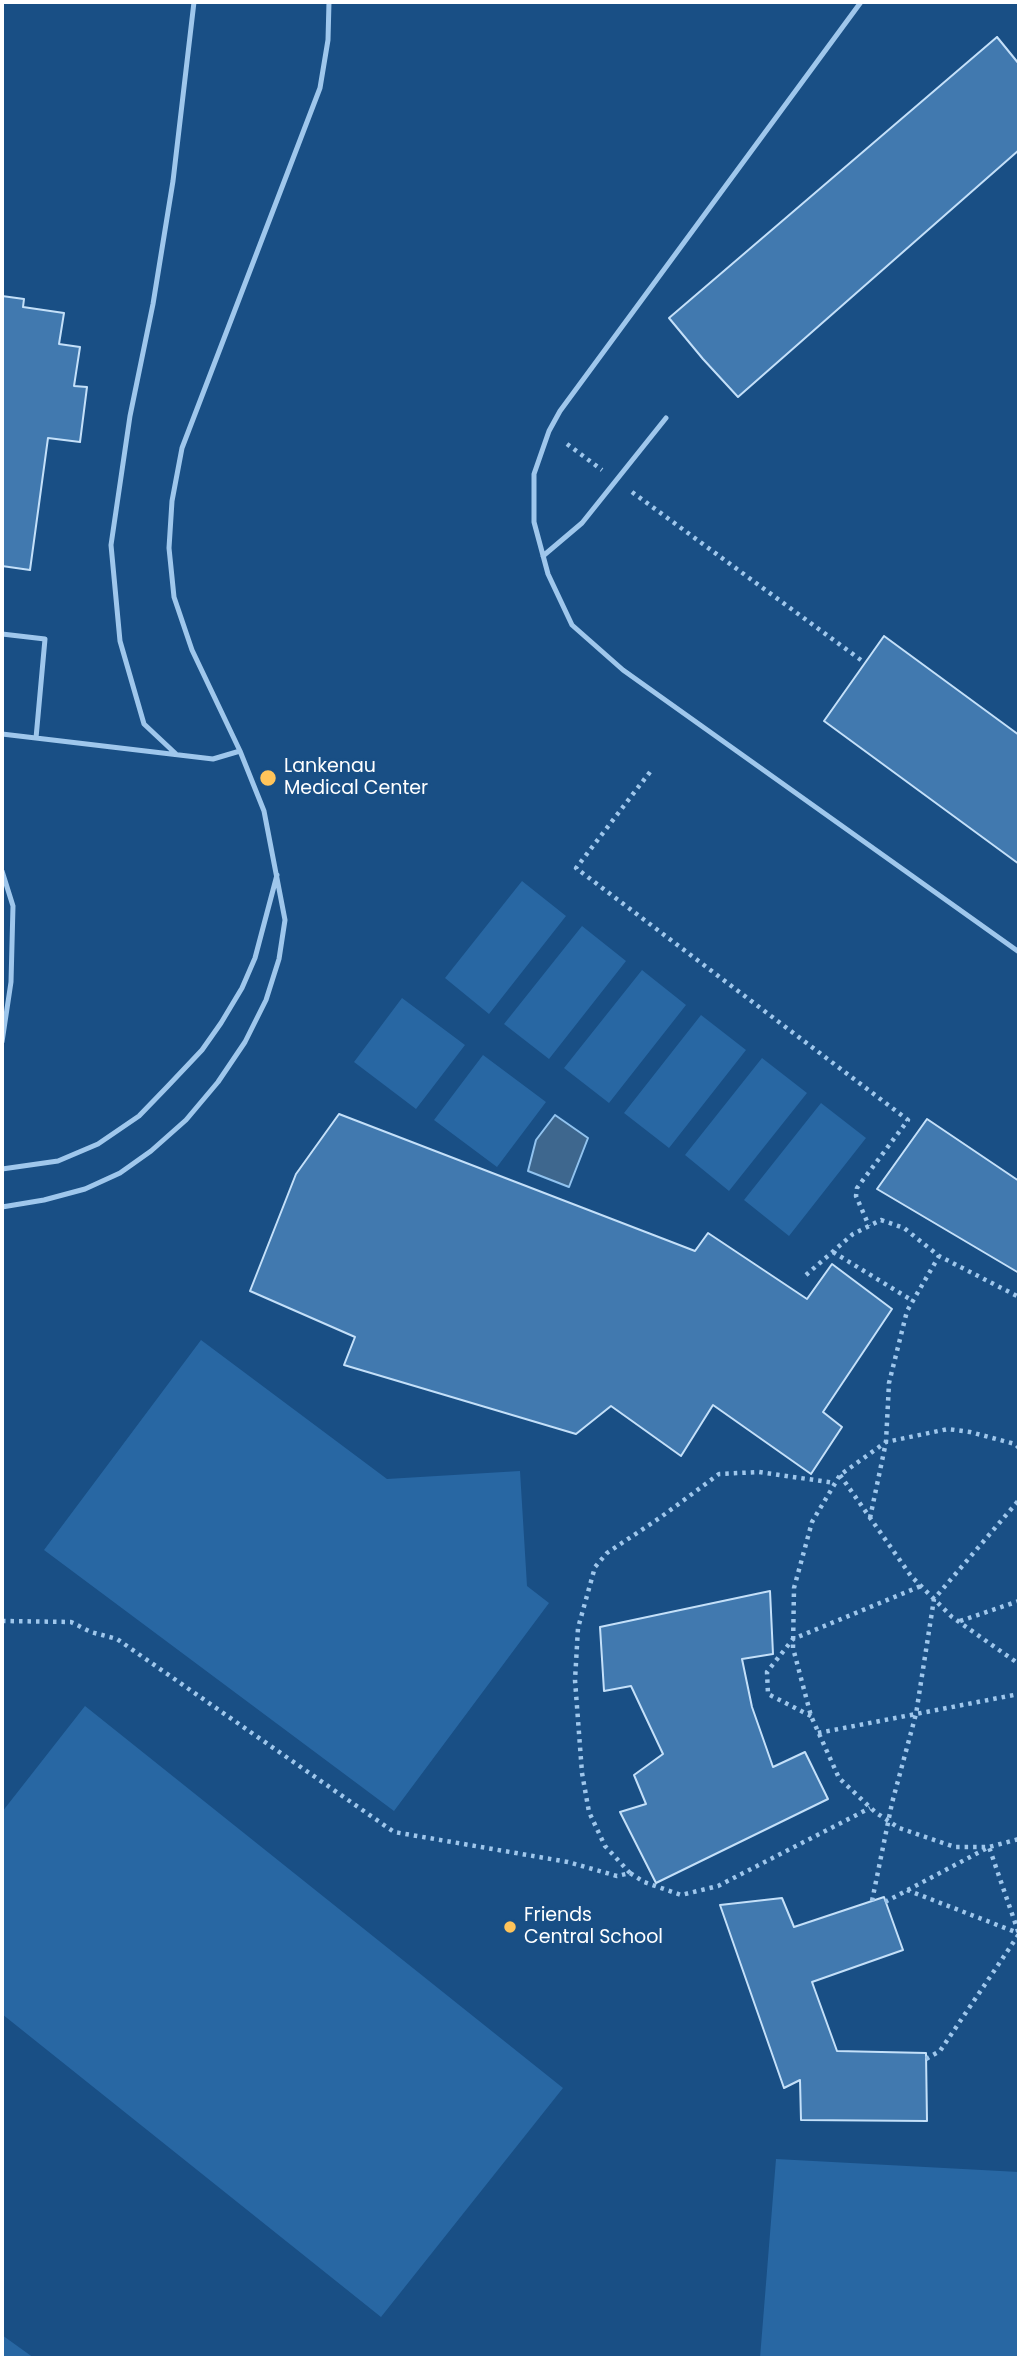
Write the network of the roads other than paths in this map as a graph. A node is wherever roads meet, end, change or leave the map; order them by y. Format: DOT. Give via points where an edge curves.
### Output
graph roads {
  1 [pos="194,2"];
  2 [pos="330,2"];
  3 [pos="861,2"];
  4 [pos="666,418"];
  5 [pos="543,556"];
  6 [pos="2,634"];
  7 [pos="2,734"];
  8 [pos="36,738"];
  9 [pos="240,751"];
  10 [pos="176,754"];
  11 [pos="2,870"];
  12 [pos="277,872"];
  13 [pos="1019,952"];
  14 [pos="2,1042"];
  15 [pos="2,1169"];
  16 [pos="2,1207"];
  1 -- 10 [label="lane" via="173,181 111,545 120,641 144,724"];
  2 -- 9 [label="lane" via="320,88 182,448 172,501 169,548 174,597 192,650"];
  3 -- 5 [label="lane" via="549,431 534,474 534,522"];
  4 -- 5 [label="lane" via="582,523"];
  5 -- 13 [label="lane" via="572,625 623,670"];
  6 -- 8 [label="lane" via="45,639"];
  7 -- 8 [label="lane"];
  8 -- 10 [label="lane"];
  9 -- 10 [label="lane" via="213,759"];
  9 -- 12 [label="lane" via="264,811"];
  11 -- 14 [label="lane" via="13,906 11,982"];
  12 -- 15 [label="lane" via="255,958 242,988 208,1041 167,1087 139,1116 98,1144 58,1161"];
  12 -- 16 [label="lane" via="285,920 279,959 266,1000 218,1082 186,1120 120,1173 44,1200"];
}
